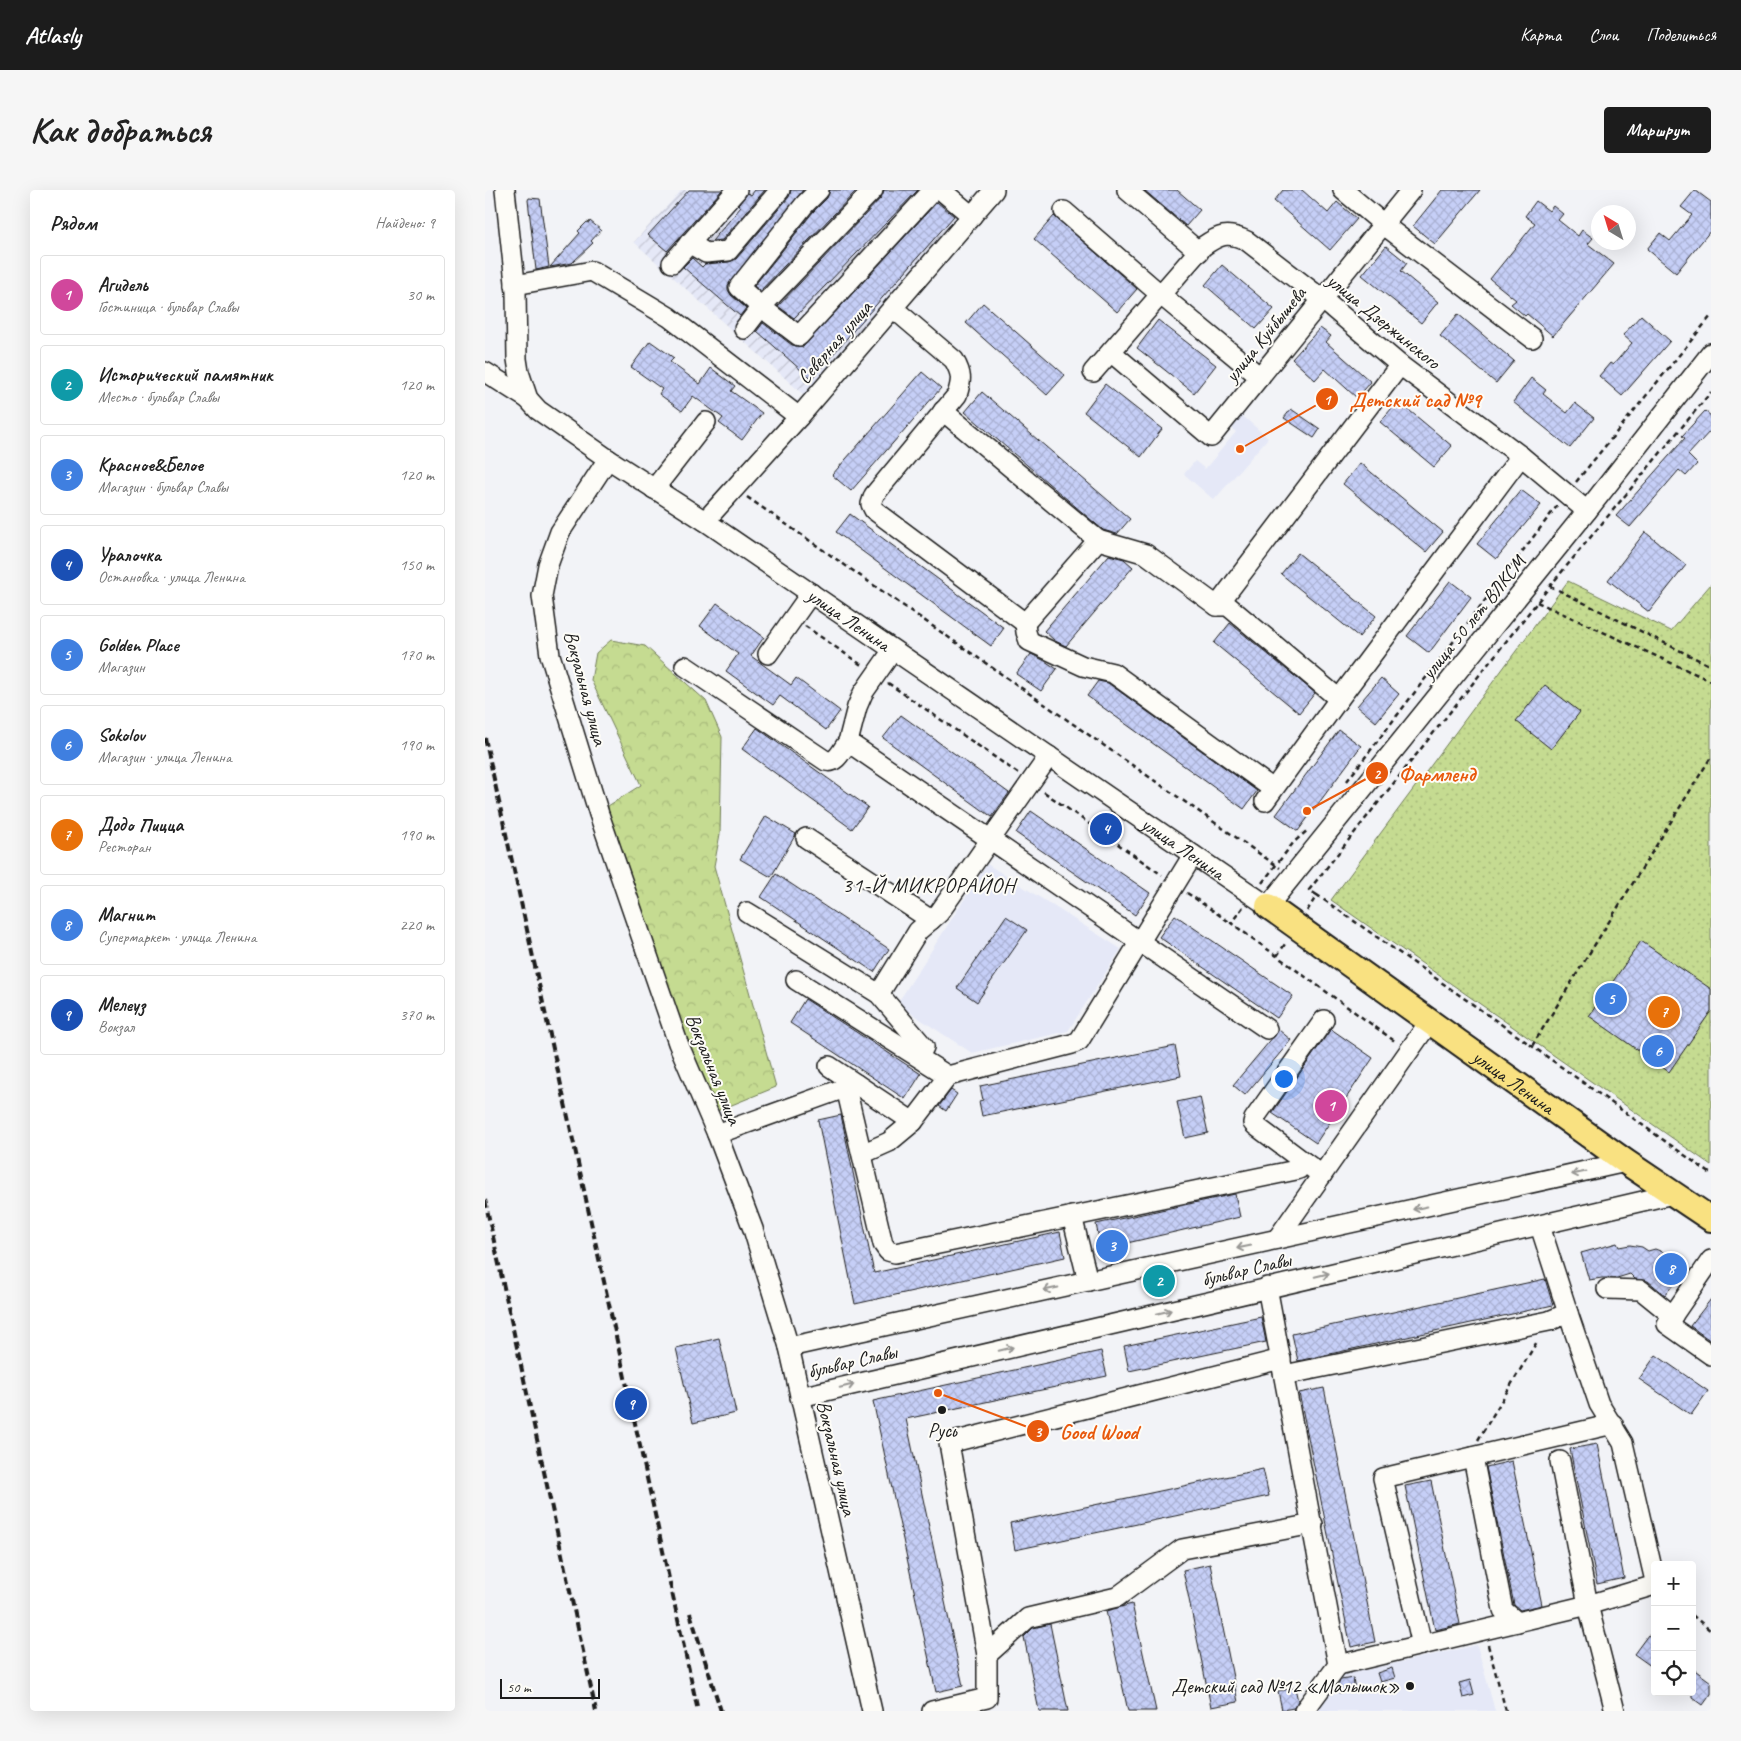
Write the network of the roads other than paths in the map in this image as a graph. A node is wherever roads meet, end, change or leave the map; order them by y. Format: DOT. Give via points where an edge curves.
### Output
graph roads {
  1 [pos="505,190"];
  2 [pos="737,190"];
  3 [pos="780,190"];
  4 [pos="819,190"];
  5 [pos="873,190"];
  6 [pos="933,190"];
  7 [pos="941,190"];
  8 [pos="994,190"];
  9 [pos="1127,190"];
  10 [pos="1343,190"];
  11 [pos="1411,190"];
  12 [pos="1064,211"];
  13 [pos="972,216"];
  14 [pos="1383,224"];
  15 [pos="689,243"];
  16 [pos="1199,252"];
  17 [pos="672,263"];
  18 [pos="515,285"];
  19 [pos="1161,295"];
  20 [pos="1322,299"];
  21 [pos="761,307"];
  22 [pos="893,308"];
  23 [pos="744,329"];
  24 [pos="1532,338"];
  25 [pos="1111,352"];
  26 [pos="1711,353"];
  27 [pos="1400,365"];
  28 [pos="485,372"];
  29 [pos="1093,372"];
  30 [pos="1260,376"];
  31 [pos="528,399"];
  32 [pos="943,412"];
  33 [pos="799,417"];
  34 [pos="706,422"];
  35 [pos="1521,456"];
  36 [pos="608,459"];
  37 [pos="655,489"];
  38 [pos="1587,511"];
  39 [pos="705,521"];
  40 [pos="1098,540"];
  41 [pos="811,593"];
  42 [pos="1217,606"];
  43 [pos="1025,623"];
  44 [pos="893,650"];
  45 [pos="768,654"];
  46 [pos="685,666"];
  47 [pos="1339,699"];
  48 [pos="848,742"];
  49 [pos="1049,756"];
  50 [pos="806,838"];
  51 [pos="991,839"];
  52 [pos="1193,855"];
  53 [pos="1260,901"];
  54 [pos="747,912"];
  55 [pos="931,920"];
  56 [pos="1140,942"];
  57 [pos="796,980"];
  58 [pos="879,994"];
  59 [pos="1324,1020"];
  60 [pos="1430,1021"];
  61 [pos="1267,1029"];
  62 [pos="919,1057"];
  63 [pos="829,1066"];
  64 [pos="948,1076"];
  65 [pos="851,1086"];
  66 [pos="913,1122"];
  67 [pos="717,1134"];
  68 [pos="862,1154"];
  69 [pos="1304,1162"];
  70 [pos="1626,1162"];
  71 [pos="1322,1175"];
  72 [pos="1673,1194"];
  73 [pos="1072,1216"];
  74 [pos="1711,1219"];
  75 [pos="1539,1226"];
  76 [pos="1277,1239"];
  77 [pos="1711,1260"];
  78 [pos="1088,1281"];
  79 [pos="1267,1288"];
  80 [pos="1607,1289"];
  81 [pos="1568,1313"];
  82 [pos="1673,1316"];
  83 [pos="789,1347"];
  84 [pos="1711,1355"];
  85 [pos="1282,1367"];
  86 [pos="800,1397"];
  87 [pos="1613,1424"];
  88 [pos="1470,1458"];
  89 [pos="1560,1461"];
  90 [pos="1313,1524"];
  91 [pos="1651,1564"];
  92 [pos="1651,1586"];
  93 [pos="1588,1605"];
  94 [pos="1517,1622"];
  95 [pos="1422,1645"];
  96 [pos="987,1655"];
  97 [pos="1338,1665"];
  98 [pos="988,1704"];
  99 [pos="872,1711"];
  100 [pos="932,1711"];
  101 [pos="1304,1711"];
  102 [pos="1615,1711"];
  1 -- 18 [label="street"];
  2 -- 15 [label="street"];
  3 -- 15 [label="street" via="728,251 706,253"];
  4 -- 21 [label="street" via="739,287"];
  5 -- 21 [label="street"];
  6 -- 21 [label="street" via="799,336"];
  7 -- 13 [label="street"];
  8 -- 13 [label="street, Северная улица"];
  9 -- 16 [label="street"];
  10 -- 14 [label="street"];
  11 -- 14 [label="street, улица Куйбышева"];
  12 -- 19 [label="street"];
  13 -- 22 [label="street, Северная улица"];
  14 -- 20 [label="street, улица Куйбышева"];
  14 -- 24 [label="street"];
  15 -- 17 [label="street"];
  16 -- 19 [label="street"];
  16 -- 20 [label="street, улица Дзержинского" via="1215,239 1236,235"];
  18 -- 31 [label="street" via="517,359"];
  18 -- 33 [label="street" via="592,271 669,317"];
  19 -- 25 [label="street"];
  19 -- 30 [label="street"];
  20 -- 27 [label="street, улица Дзержинского"];
  20 -- 30 [label="street, улица Куйбышева"];
  21 -- 23 [label="street"];
  22 -- 32 [label="street" via="955,360 961,382 957,395"];
  22 -- 33 [label="street, Северная улица"];
  25 -- 29 [label="street"];
  25 -- 30 [label="street, улица Куйбышева" via="1211,437"];
  26 -- 38 [label="street, улица 50 лет ВЛКСМ"];
  27 -- 35 [label="street, улица Дзержинского"];
  27 -- 42 [label="street"];
  28 -- 31 [label="street, улица Ленина"];
  31 -- 36 [label="street, улица Ленина" via="538,410"];
  32 -- 40 [label="street"];
  32 -- 43 [label="street" via="874,495 873,510"];
  33 -- 39 [label="street, Северная улица"];
  34 -- 37 [label="street"];
  35 -- 38 [label="street, улица Дзержинского"];
  35 -- 47 [label="street"];
  36 -- 37 [label="street, улица Ленина"];
  36 -- 67 [label="street, Вокзальная улица" via="560,532 548,565 542,596 550,655 599,814 677,1043"];
  37 -- 39 [label="street, улица Ленина"];
  38 -- 53 [label="street, улица 50 лет ВЛКСМ"];
  39 -- 41 [label="street, улица Ленина"];
  40 -- 42 [label="street" via="1146,554"];
  40 -- 43 [label="street"];
  41 -- 44 [label="street, улица Ленина"];
  41 -- 45 [label="street"];
  42 -- 47 [label="street" via="1228,606"];
  43 -- 47 [label="street" via="1029,641 1083,666 1113,674 1269,795"];
  44 -- 48 [label="street" via="863,693"];
  44 -- 49 [label="street, улица Ленина"];
  46 -- 48 [label="street" via="830,763"];
  48 -- 51 [label="street"];
  49 -- 51 [label="street"];
  49 -- 52 [label="street, улица Ленина"];
  50 -- 55 [label="street"];
  51 -- 55 [label="street"];
  51 -- 56 [label="street"];
  52 -- 53 [label="street, улица Ленина"];
  52 -- 56 [label="street"];
  53 -- 60 [label="main road, улица Ленина"];
  54 -- 58 [label="street"];
  55 -- 58 [label="street" via="918,931"];
  56 -- 61 [label="street"];
  56 -- 64 [label="street" via="1079,1041"];
  57 -- 62 [label="street"];
  58 -- 62 [label="street" via="924,1047"];
  59 -- 69 [label="street" via="1253,1122"];
  60 -- 70 [label="main road, улица Ленина"];
  60 -- 71 [label="street"];
  62 -- 64 [label="street"];
  63 -- 65 [label="street"];
  64 -- 66 [label="street"];
  65 -- 66 [label="street"];
  65 -- 67 [label="street"];
  65 -- 68 [label="street"];
  66 -- 68 [label="street" via="889,1142"];
  67 -- 83 [label="street, Вокзальная улица" via="753,1229"];
  68 -- 73 [label="street" via="883,1244 888,1251"];
  69 -- 71 [label="street"];
  69 -- 73 [label="street" via="1296,1170"];
  70 -- 72 [label="main road, улица Ленина"];
  70 -- 76 [label="street, бульвар Славы, one-way"];
  71 -- 76 [label="street"];
  72 -- 74 [label="main road, улица Ленина"];
  72 -- 75 [label="street, бульвар Славы"];
  73 -- 78 [label="street"];
  79 -- 75 [label="street, бульвар Славы, one-way"];
  75 -- 81 [label="street"];
  76 -- 78 [label="street, бульвар Славы, one-way"];
  77 -- 82 [label="street"];
  78 -- 83 [label="street, бульвар Славы, one-way"];
  79 -- 85 [label="street"];
  86 -- 79 [label="street, бульвар Славы, one-way"];
  80 -- 82 [label="street" via="1641,1290"];
  81 -- 85 [label="street" via="1549,1321"];
  81 -- 87 [label="street" via="1599,1404"];
  82 -- 84 [label="street" via="1667,1324"];
  83 -- 86 [label="street, Вокзальная улица"];
  85 -- 90 [label="street"];
  85 -- 96 [label="street" via="949,1443"];
  86 -- 99 [label="street, Вокзальная улица"];
  87 -- 88 [label="street"];
  87 -- 91 [label="street" via="1623,1444"];
  88 -- 94 [label="street" via="1503,1610"];
  88 -- 95 [label="street" via="1383,1478"];
  89 -- 93 [label="street"];
  90 -- 96 [label="street" via="1182,1549 1117,1597 1028,1618"];
  90 -- 97 [label="street"];
  92 -- 93 [label="street"];
  93 -- 94 [label="street"];
  93 -- 102 [label="street"];
  94 -- 95 [label="street"];
  95 -- 97 [label="street"];
  96 -- 98 [label="street"];
  97 -- 101 [label="street"];
  98 -- 100 [label="street"];
}
